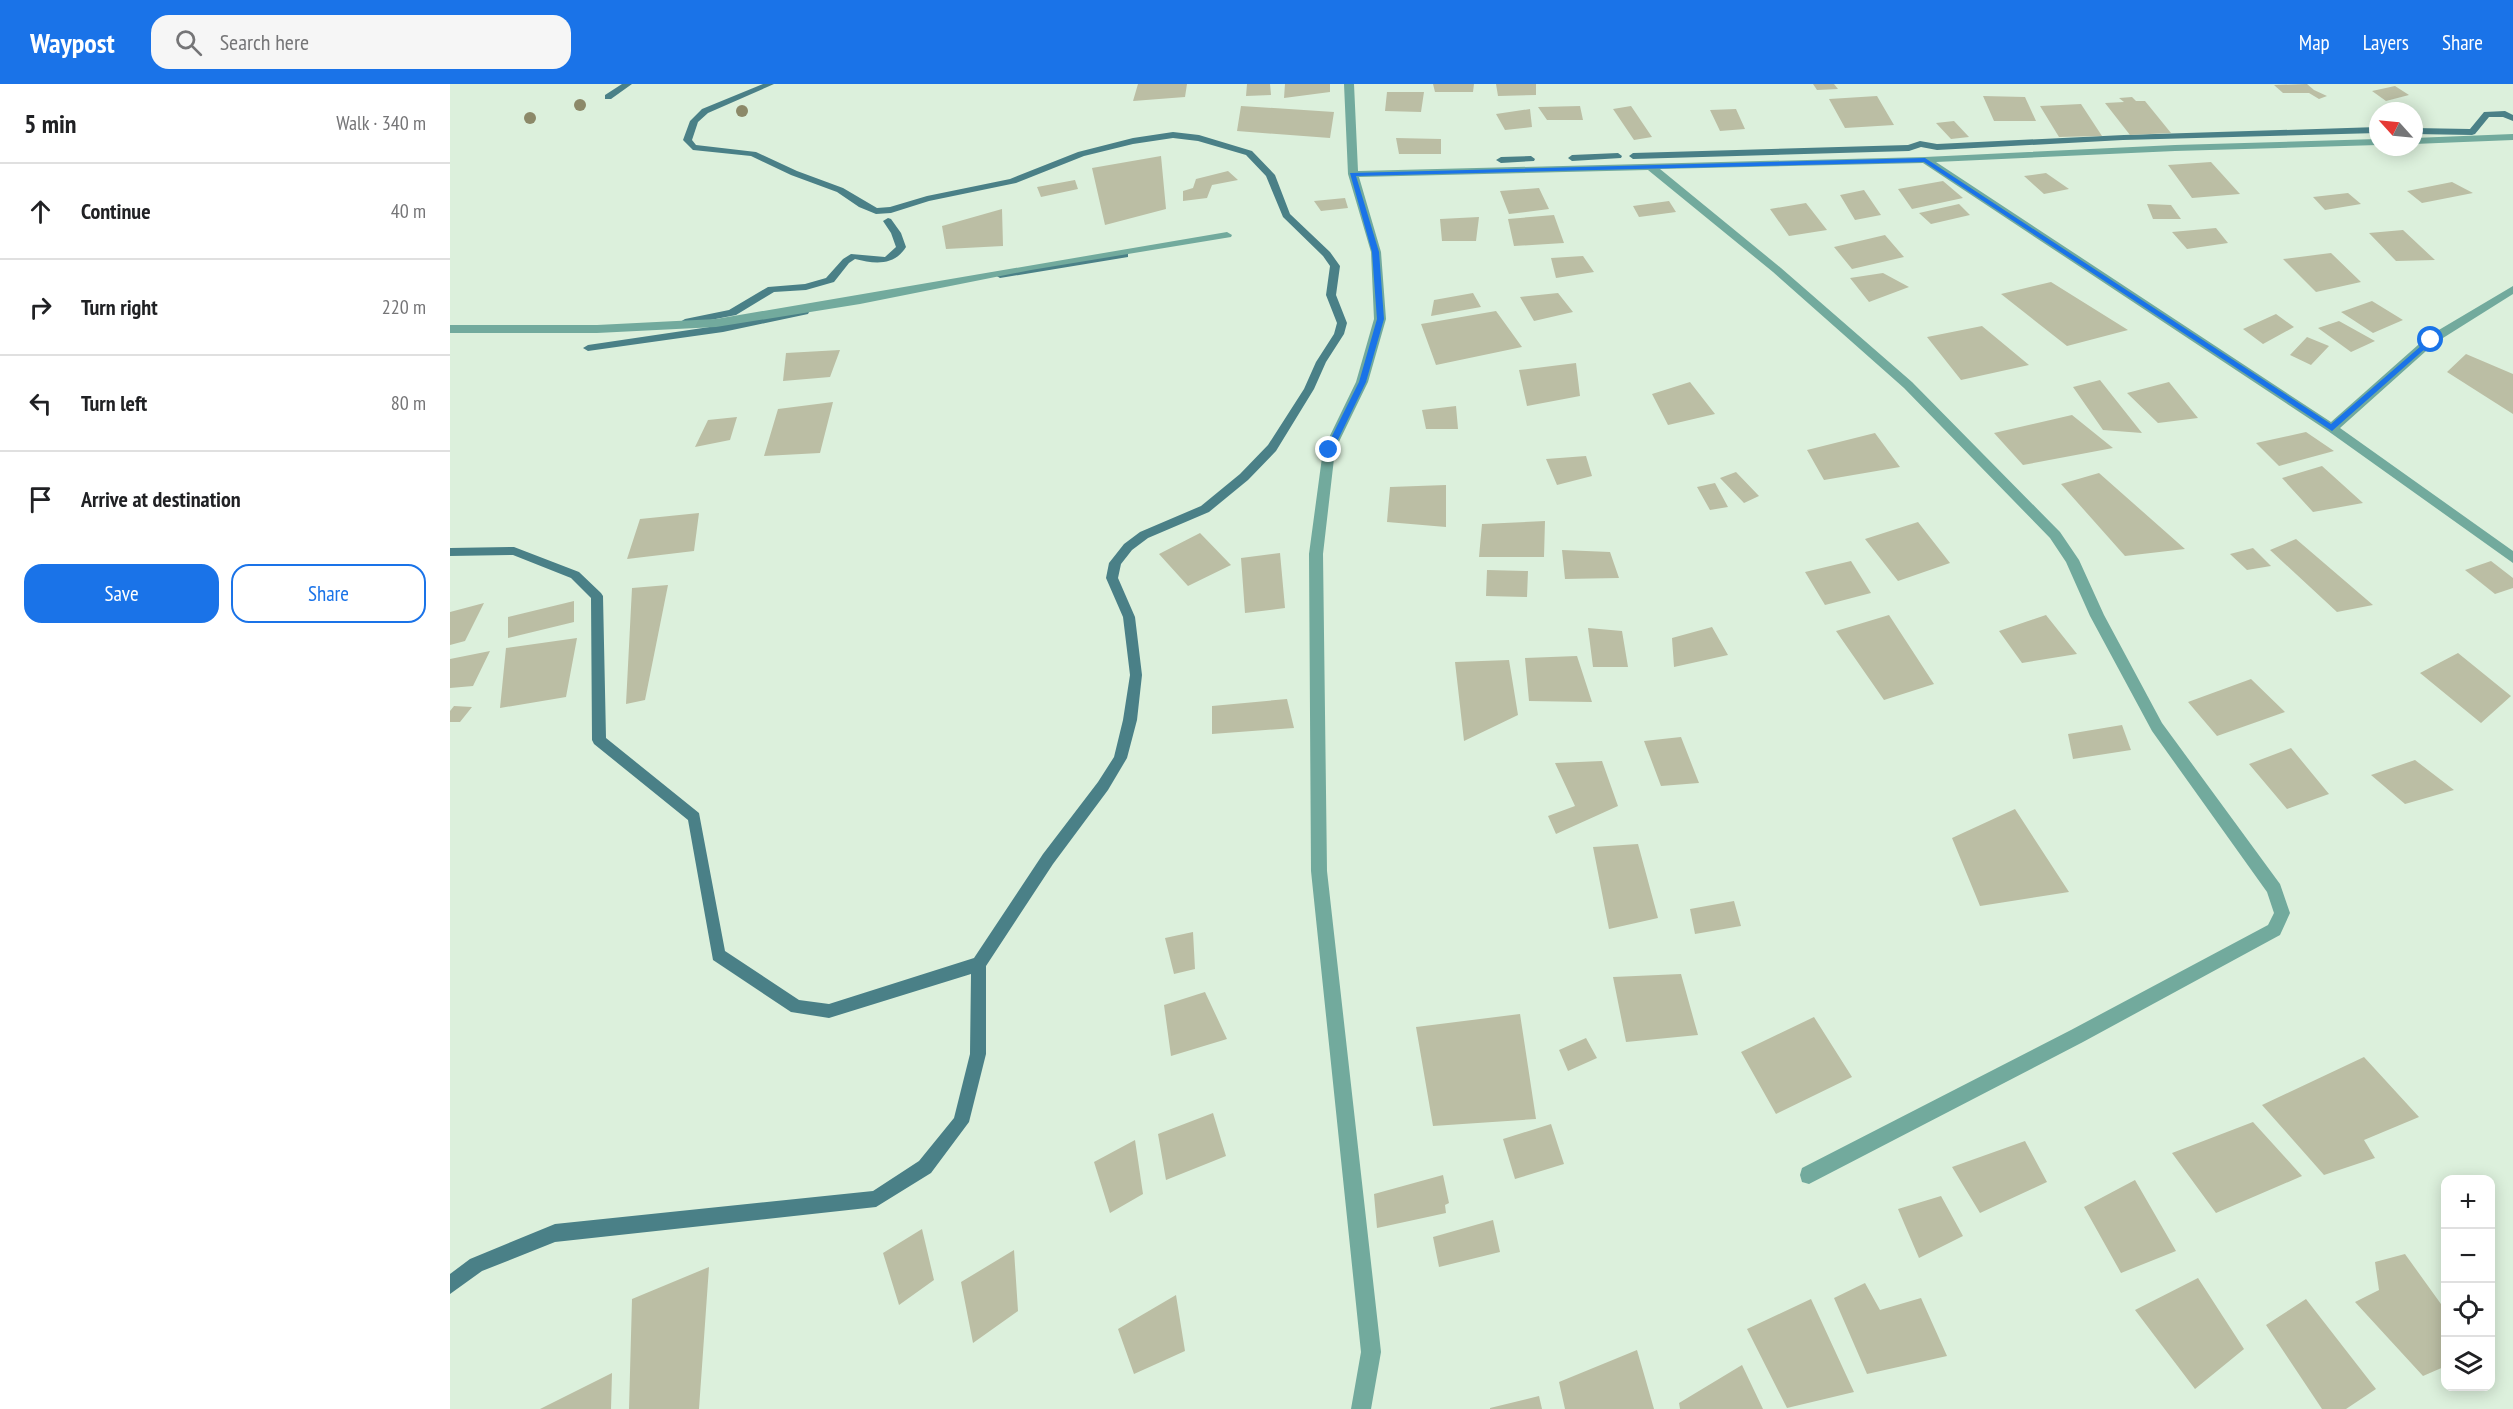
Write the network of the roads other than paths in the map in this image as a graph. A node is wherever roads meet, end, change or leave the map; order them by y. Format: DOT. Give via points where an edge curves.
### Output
graph roads {
  1 [pos="1349,84"];
  2 [pos="2513,137"];
  3 [pos="2423,141"];
  4 [pos="2369,142"];
  5 [pos="1925,160"];
  6 [pos="1651,167"];
  7 [pos="1353,174"];
  8 [pos="1227,235"];
  9 [pos="2513,289"];
  10 [pos="450,330"];
  11 [pos="2332,428"];
  12 [pos="2513,558"];
  13 [pos="1809,1175"];
  14 [pos="1361,1409"];
  1 -- 7 [label="street"];
  2 -- 3 [label="street"];
  4 -- 5 [label="street"];
  5 -- 6 [label="street"];
  5 -- 11 [label="street"];
  6 -- 7 [label="street"];
  6 -- 13 [label="street" via="1778,270 1908,385 2055,535 2157,727 2274,889 2282,913 2274,930"];
  7 -- 14 [label="street" via="1376,252 1380,319 1362,382 1329,450 1316,577 1319,871 1371,1352"];
  8 -- 10 [label="street" via="716,322 597,329"];
  9 -- 11 [label="street" via="2431,340"];
  11 -- 12 [label="street"];
}
